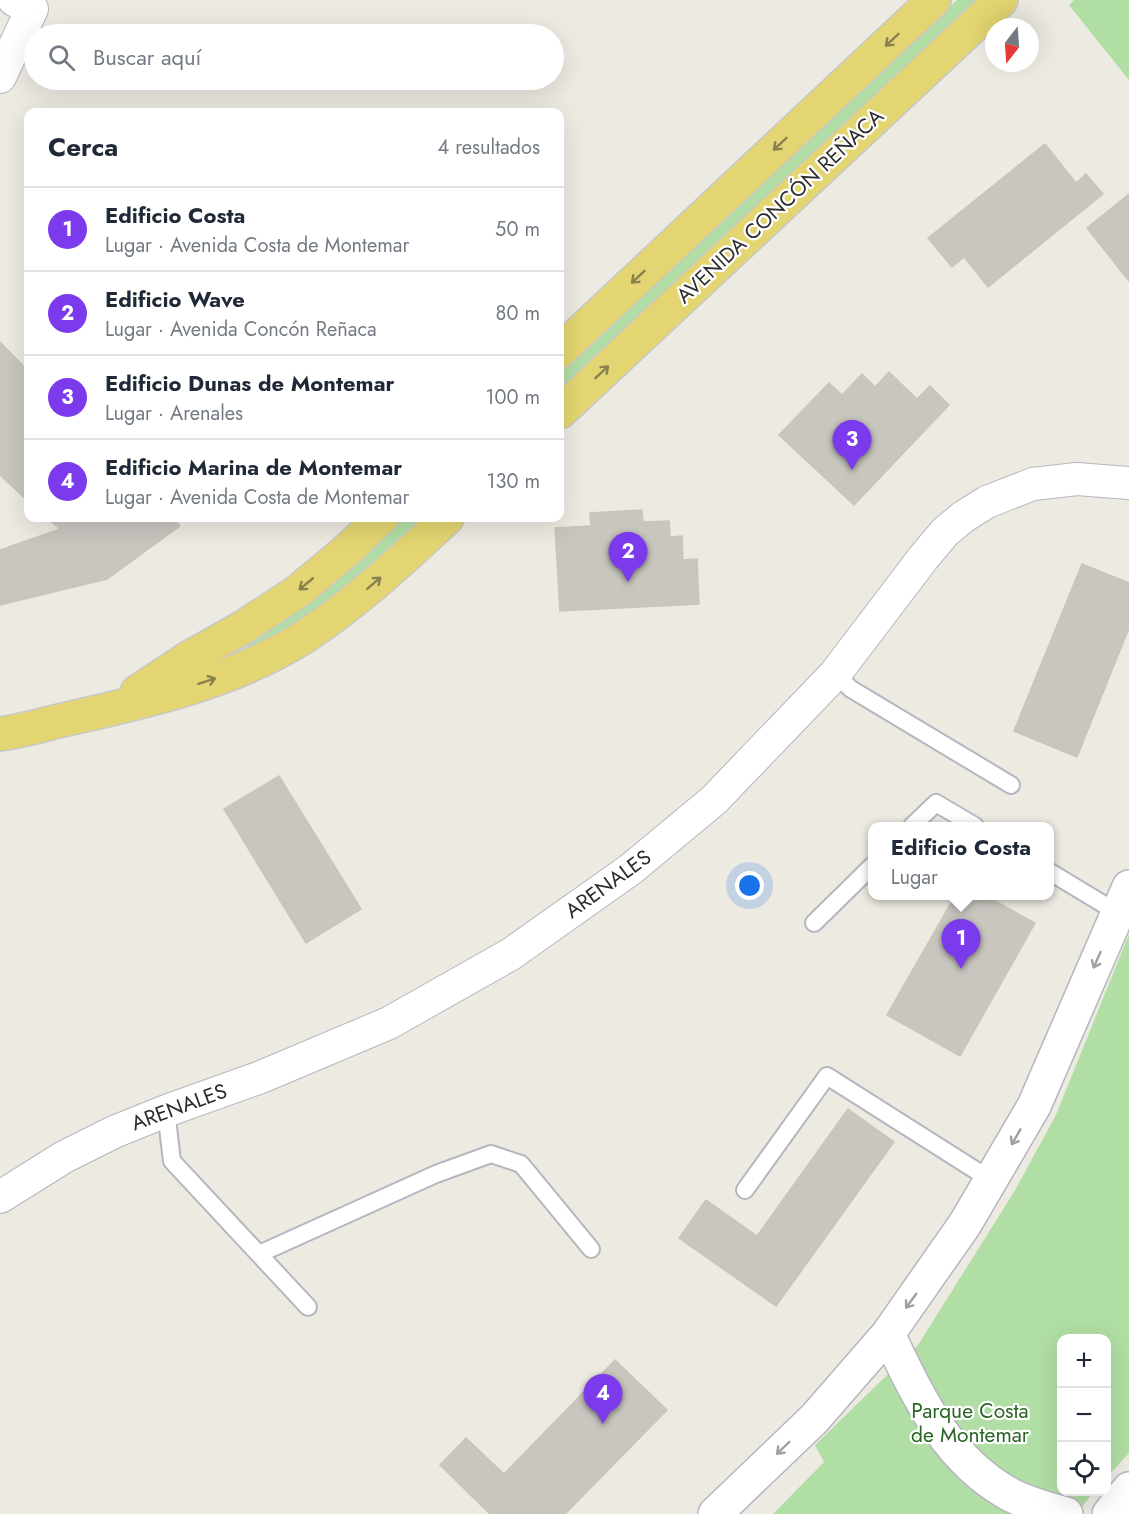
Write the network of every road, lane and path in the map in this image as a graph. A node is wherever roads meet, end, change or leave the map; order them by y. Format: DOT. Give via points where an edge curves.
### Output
graph roads {
  1 [pos="934,0"];
  2 [pos="1001,0"];
  3 [pos="23,4"];
  4 [pos="0,77"];
  5 [pos="564,347"];
  6 [pos="564,408"];
  7 [pos="1129,483"];
  8 [pos="377,522"];
  9 [pos="442,522"];
  10 [pos="835,674"];
  11 [pos="111,710"];
  12 [pos="0,734"];
  13 [pos="1011,785"];
  14 [pos="916,822"];
  15 [pos="968,822"];
  16 [pos="868,871"];
  17 [pos="1054,874"];
  18 [pos="1123,900"];
  19 [pos="814,924"];
  20 [pos="166,1111"];
  21 [pos="991,1180"];
  22 [pos="746,1190"];
  23 [pos="0,1197"];
  24 [pos="591,1249"];
  25 [pos="259,1254"];
  26 [pos="308,1307"];
  27 [pos="888,1334"];
  28 [pos="1129,1490"];
  29 [pos="715,1514"];
  30 [pos="1066,1514"];
  31 [pos="1109,1514"];
  1 -- 5 [label="main road, one-way"];
  6 -- 2 [label="main road, AVENIDA CONCÓN REÑACA, one-way"];
  3 -- 4 [label="street"];
  7 -- 10 [label="street, ARENALES" via="1077,478 1033,484 987,502 963,517 924,557"];
  8 -- 11 [label="main road, one-way" via="297,592"];
  11 -- 9 [label="main road, one-way" via="208,681 305,636 366,590"];
  10 -- 13 [label="lane" via="851,689"];
  10 -- 20 [label="street, ARENALES" via="714,800 631,869 511,954 389,1023 261,1077"];
  11 -- 12 [label="main road"];
  14 -- 15 [label="lane" via="936,803"];
  16 -- 19 [label="lane"];
  17 -- 18 [label="lane"];
  18 -- 21 [label="street, one-way" via="1034,1106"];
  20 -- 23 [label="street, ARENALES" via="64,1157"];
  20 -- 25 [label="lane" via="172,1161"];
  21 -- 22 [label="lane" via="827,1076"];
  21 -- 27 [label="street, one-way"];
  24 -- 25 [label="lane" via="521,1164 491,1154 436,1174"];
  25 -- 26 [label="lane"];
  27 -- 29 [label="street, one-way" via="815,1418"];
  27 -- 30 [label="street" via="941,1434 964,1460 1011,1495"];
  28 -- 31 [label="street"];
}
